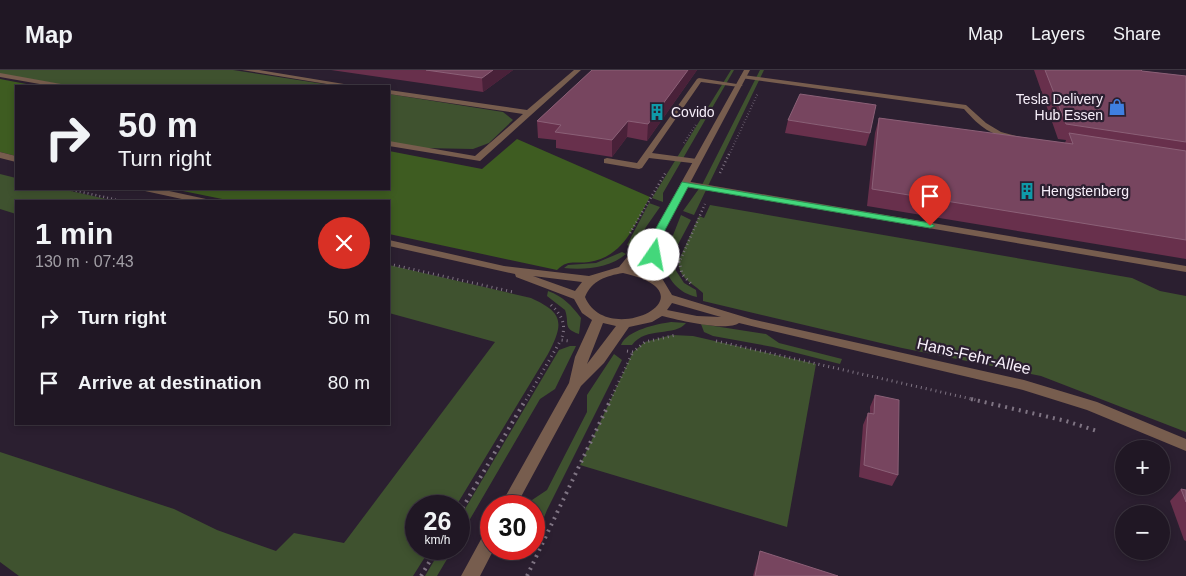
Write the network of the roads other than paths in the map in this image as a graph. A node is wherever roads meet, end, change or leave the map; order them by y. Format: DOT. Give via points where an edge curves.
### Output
graph roads {
  1 [pos="246,70"];
  2 [pos="578,70"];
  3 [pos="0,75"];
  4 [pos="743,77"];
  5 [pos="55,85"];
  6 [pos="345,85"];
  7 [pos="390,92"];
  8 [pos="529,113"];
  9 [pos="1023,139"];
  10 [pos="390,144"];
  11 [pos="0,155"];
  12 [pos="646,155"];
  13 [pos="15,159"];
  14 [pos="607,161"];
  15 [pos="697,162"];
  16 [pos="685,184"];
  17 [pos="153,190"];
  18 [pos="198,200"];
  19 [pos="660,230"];
  20 [pos="390,243"];
  21 [pos="504,269"];
  22 [pos="1186,269"];
  23 [pos="623,270"];
  24 [pos="648,275"];
  25 [pos="590,279"];
  26 [pos="578,296"];
  27 [pos="667,298"];
  28 [pos="661,312"];
  29 [pos="599,319"];
  30 [pos="748,322"];
  31 [pos="624,324"];
  32 [pos="576,383"];
  33 [pos="1186,444"];
  34 [pos="514,495"];
  35 [pos="480,557"];
  36 [pos="470,576"];
  1 -- 6 [label="street"];
  2 -- 8 [label="street"];
  3 -- 5 [label="street"];
  4 -- 9 [label="street" via="966,108 983,125 999,134"];
  4 -- 12 [label="street" via="699,80"];
  4 -- 15 [label="street"];
  7 -- 8 [label="street"];
  8 -- 10 [label="street" via="477,159"];
  11 -- 13 [label="street"];
  12 -- 14 [label="street" via="639,166"];
  12 -- 15 [label="street"];
  15 -- 16 [label="street"];
  16 -- 19 [label="street"];
  16 -- 22 [label="street"];
  17 -- 18 [label="street"];
  19 -- 23 [label="street"];
  19 -- 24 [label="street"];
  20 -- 21 [label="street"];
  21 -- 25 [label="street"];
  21 -- 26 [label="street"];
  23 -- 24 [label="street"];
  23 -- 25 [label="street"];
  24 -- 27 [label="street" via="664,288"];
  25 -- 26 [label="street"];
  26 -- 29 [label="street" via="587,312"];
  27 -- 28 [label="street"];
  27 -- 30 [label="street, Hans-Fehr-Allee"];
  28 -- 30 [label="street, Hans-Fehr-Allee" via="698,320"];
  28 -- 31 [label="street" via="639,323"];
  29 -- 31 [label="street"];
  29 -- 32 [label="street" via="582,357"];
  30 -- 33 [label="street, Hans-Fehr-Allee" via="1024,385 1092,406"];
  31 -- 32 [label="street" via="599,360"];
  32 -- 34 [label="street"];
  35 -- 36 [label="street"];
}
